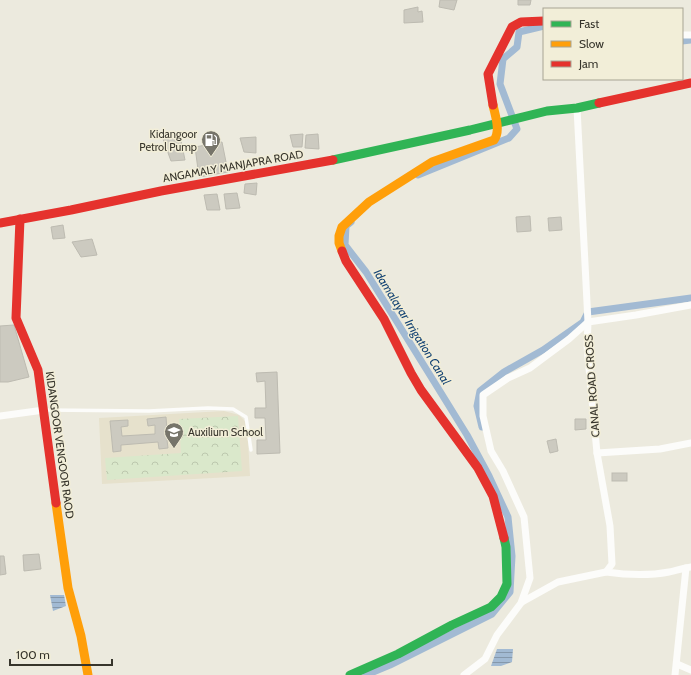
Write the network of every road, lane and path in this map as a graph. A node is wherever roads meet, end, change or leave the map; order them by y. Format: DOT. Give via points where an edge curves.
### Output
graph roads {
  1 [pos="543,21"];
  2 [pos="691,83"];
  3 [pos="577,108"];
  4 [pos="498,122"];
  5 [pos="20,219"];
  6 [pos="0,223"];
  7 [pos="691,305"];
  8 [pos="588,322"];
  9 [pos="44,410"];
  10 [pos="0,416"];
  11 [pos="691,443"];
  12 [pos="251,450"];
  13 [pos="597,453"];
  14 [pos="689,567"];
  15 [pos="606,572"];
  16 [pos="522,602"];
  17 [pos="677,664"];
  18 [pos="691,670"];
  19 [pos="88,675"];
  20 [pos="350,675"];
  21 [pos="464,675"];
  22 [pos="675,675"];
  1 -- 4 [label="street" via="521,22 512,27 488,74"];
  2 -- 3 [label="street, ANGAMALY MANJAPRA ROAD"];
  3 -- 4 [label="street, ANGAMALY MANJAPRA ROAD" via="547,111"];
  3 -- 8 [label="street, CANAL ROAD CROSS"];
  4 -- 5 [label="street, ANGAMALY MANJAPRA ROAD" via="311,165"];
  4 -- 20 [label="street" via="497,136 494,140 432,162 369,202 342,227 339,243 346,261 384,319 418,384 478,468 493,496 506,547 507,584 501,597 491,607"];
  5 -- 6 [label="street, ANGAMALY MANJAPRA ROAD"];
  5 -- 9 [label="street, KIDANGOOR VENGOOR RAOD" via="16,318 38,370"];
  7 -- 8 [label="street"];
  8 -- 13 [label="street, CANAL ROAD CROSS" via="587,347"];
  8 -- 16 [label="street" via="530,368 508,378 483,395 483,416 491,451 504,471 524,517 530,578"];
  9 -- 10 [label="street"];
  9 -- 12 [label="lane" via="233,409 246,417"];
  9 -- 19 [label="street, KIDANGOOR VENGOOR RAOD" via="68,588"];
  11 -- 13 [label="street" via="660,449"];
  13 -- 15 [label="street, CANAL ROAD CROSS" via="610,526 612,564"];
  14 -- 15 [label="street" via="646,575"];
  14 -- 17 [label="street"];
  15 -- 16 [label="street" via="558,582"];
  16 -- 21 [label="street" via="497,634 485,659"];
  17 -- 18 [label="street"];
  17 -- 22 [label="street"];
}
